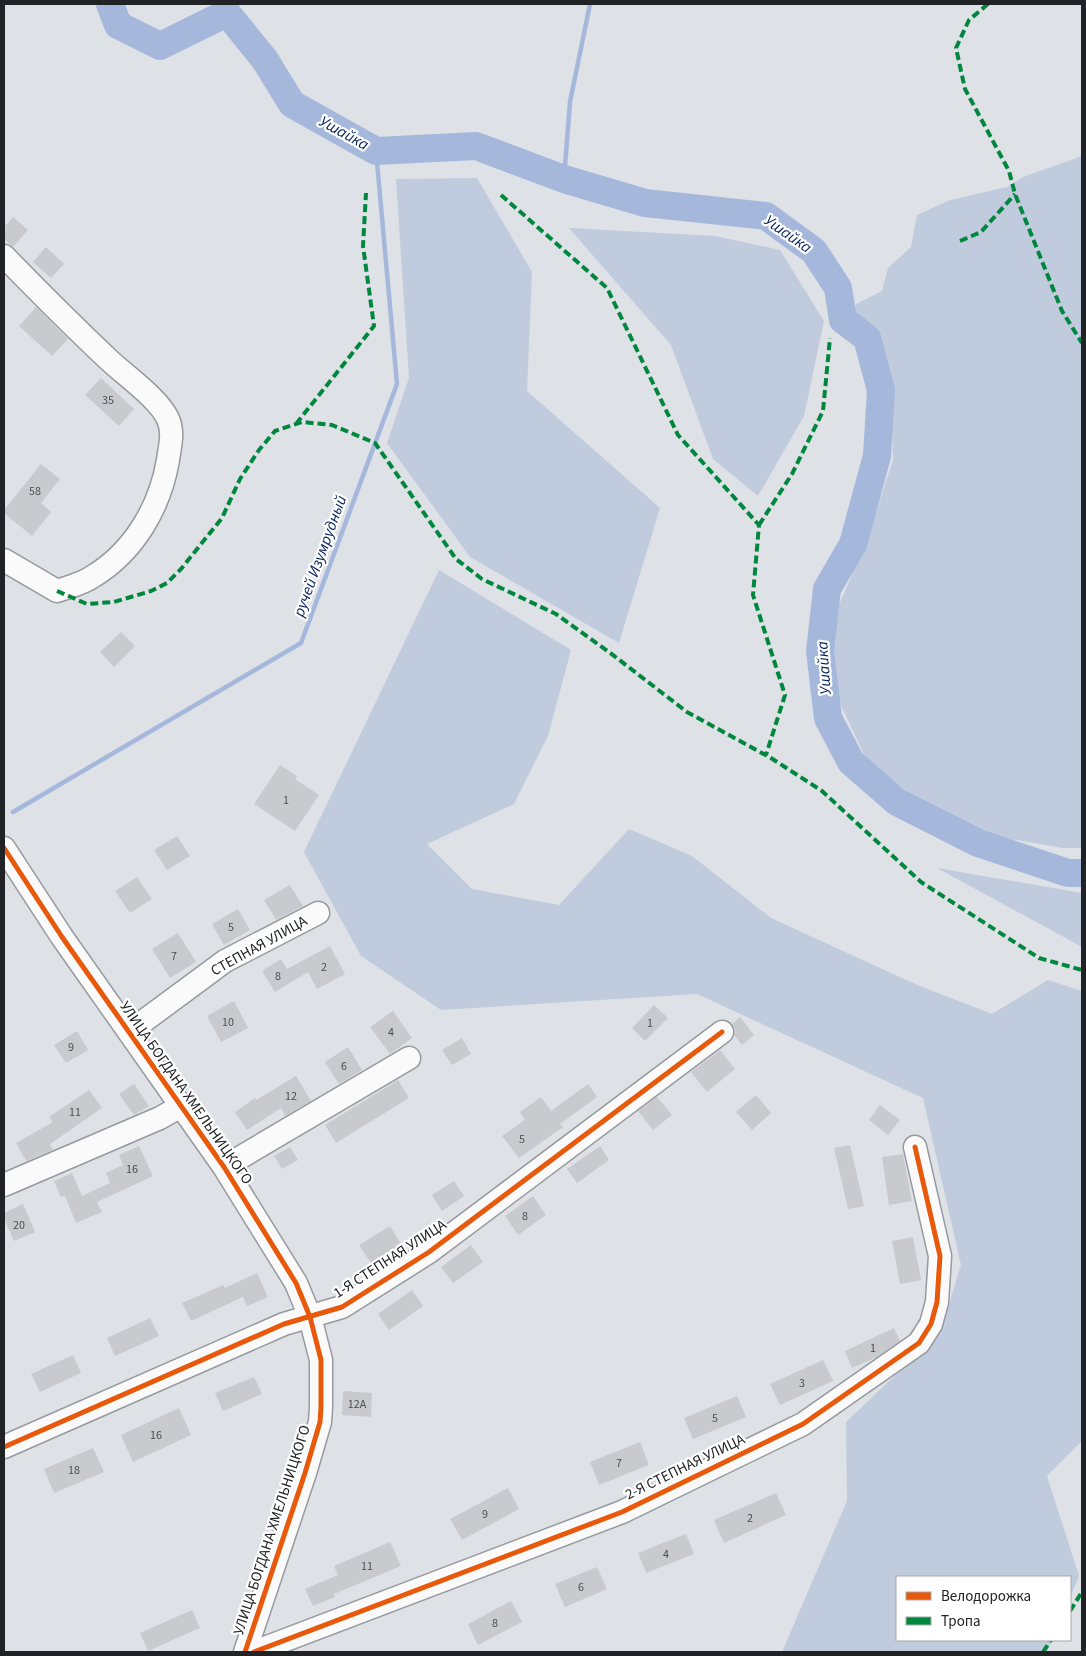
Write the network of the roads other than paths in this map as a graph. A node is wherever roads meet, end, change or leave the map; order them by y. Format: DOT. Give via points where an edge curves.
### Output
graph roads {
  1 [pos="4,256"];
  2 [pos="4,560"];
  3 [pos="4,848"];
  4 [pos="318,913"];
  5 [pos="129,1032"];
  6 [pos="722,1032"];
  7 [pos="410,1058"];
  8 [pos="180,1106"];
  9 [pos="915,1147"];
  10 [pos="224,1167"];
  11 [pos="4,1185"];
  12 [pos="310,1317"];
  13 [pos="4,1447"];
  14 [pos="245,1652"];
  15 [pos="254,1652"];
  1 -- 2 [label="street" via="158,404 168,418 172,433 165,477 150,515 139,535 109,566 91,578 57,591"];
  3 -- 5 [label="street, УЛИЦА БОГДАНА ХМЕЛЬНИЦКОГО"];
  4 -- 5 [label="street, СТЕПНАЯ УЛИЦА" via="225,962"];
  5 -- 8 [label="street, УЛИЦА БОГДАНА ХМЕЛЬНИЦКОГО"];
  6 -- 12 [label="street, 1-Я СТЕПНАЯ УЛИЦА" via="429,1252 342,1307"];
  7 -- 10 [label="street"];
  8 -- 10 [label="street, УЛИЦА БОГДАНА ХМЕЛЬНИЦКОГО"];
  8 -- 11 [label="street" via="160,1118"];
  9 -- 15 [label="street, 2-Я СТЕПНАЯ УЛИЦА" via="940,1256 938,1302 931,1324 919,1343 803,1424 622,1512"];
  10 -- 12 [label="street, УЛИЦА БОГДАНА ХМЕЛЬНИЦКОГО" via="296,1282"];
  12 -- 13 [label="street, 1-Я СТЕПНАЯ УЛИЦА" via="284,1324"];
  12 -- 14 [label="street, УЛИЦА БОГДАНА ХМЕЛЬНИЦКОГО" via="321,1360 320,1422"];
}
